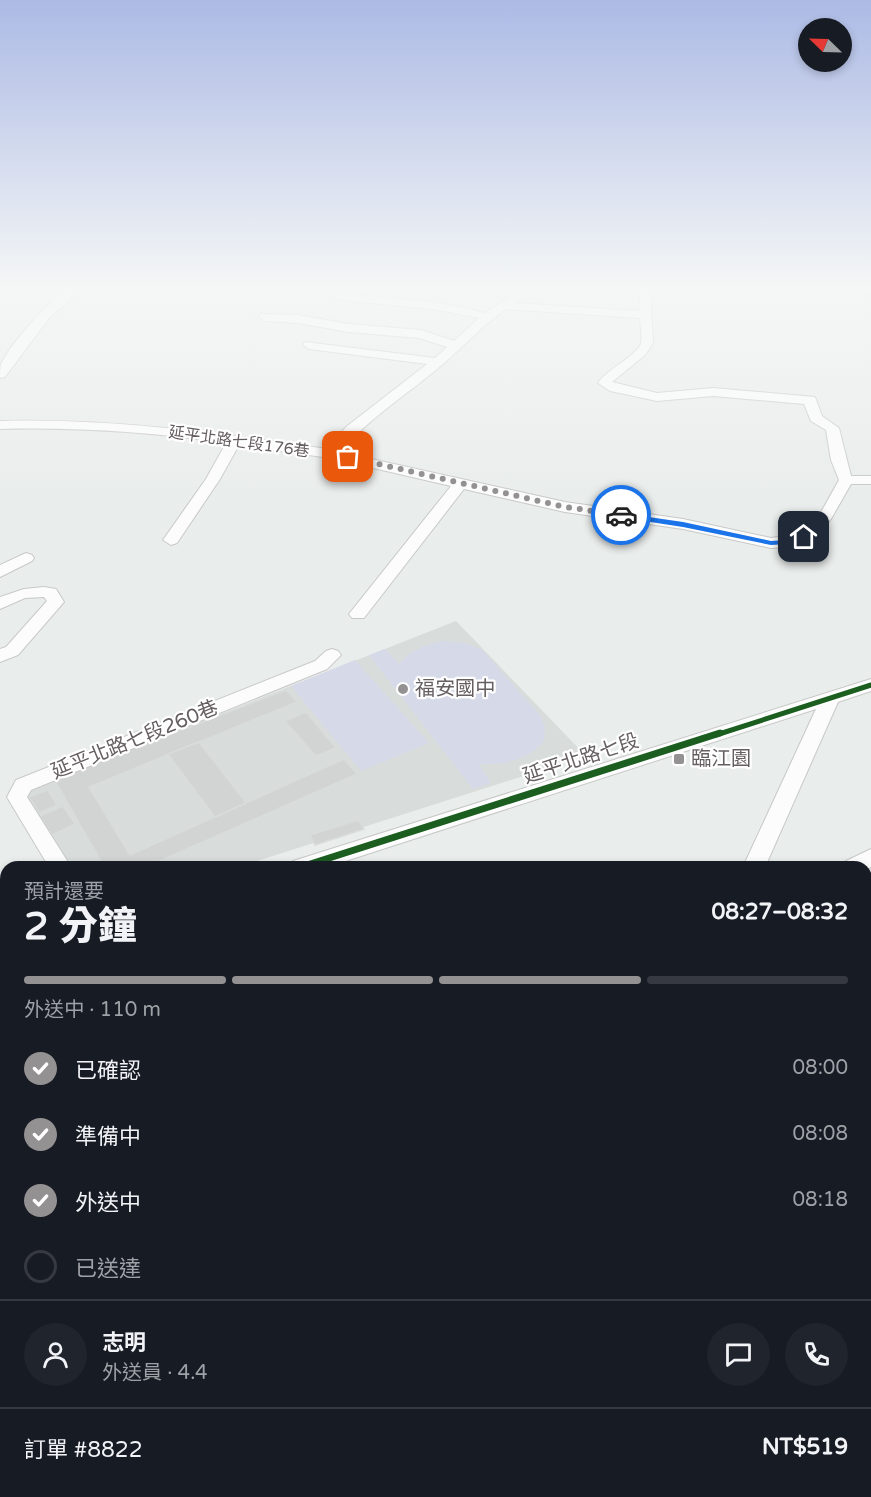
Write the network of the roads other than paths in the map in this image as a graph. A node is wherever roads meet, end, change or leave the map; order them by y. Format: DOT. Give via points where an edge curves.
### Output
graph roads {
  1 [pos="14,356"];
  2 [pos="391,356"];
  3 [pos="445,356"];
  4 [pos="635,356"];
  5 [pos="438,362"];
  6 [pos="0,374"];
  7 [pos="0,425"];
  8 [pos="236,440"];
  9 [pos="330,454"];
  10 [pos="846,480"];
  11 [pos="871,480"];
  12 [pos="460,484"];
  13 [pos="171,540"];
  14 [pos="26,558"];
  15 [pos="0,572"];
  16 [pos="0,604"];
  17 [pos="358,614"];
  18 [pos="332,655"];
  19 [pos="0,656"];
  20 [pos="871,685"];
  21 [pos="830,698"];
  22 [pos="56,861"];
  23 [pos="320,861"];
  24 [pos="757,861"];
  1 -- 6 [label="street"];
  2 -- 5 [label="street"];
  3 -- 5 [label="street"];
  4 -- 10 [label="street" via="605,383 657,397 713,392 810,400 816,418 832,428 836,458"];
  5 -- 9 [label="street" via="351,430"];
  7 -- 8 [label="street, 延平北路七段176巷" via="180,432"];
  8 -- 9 [label="street, 延平北路七段176巷"];
  8 -- 13 [label="street"];
  9 -- 12 [label="street, 延平北路七段176巷"];
  10 -- 11 [label="street"];
  10 -- 12 [label="street, 延平北路七段176巷" via="826,516 804,537 771,543 683,524 565,507"];
  12 -- 17 [label="street"];
  14 -- 15 [label="street"];
  16 -- 19 [label="street" via="35,591 50,593 56,602 12,651"];
  18 -- 22 [label="street, 延平北路七段260巷" via="321,665 23,785 17,797"];
  20 -- 21 [label="street, 延平北路七段"];
  21 -- 23 [label="street, 延平北路七段"];
  21 -- 24 [label="street"];
}
